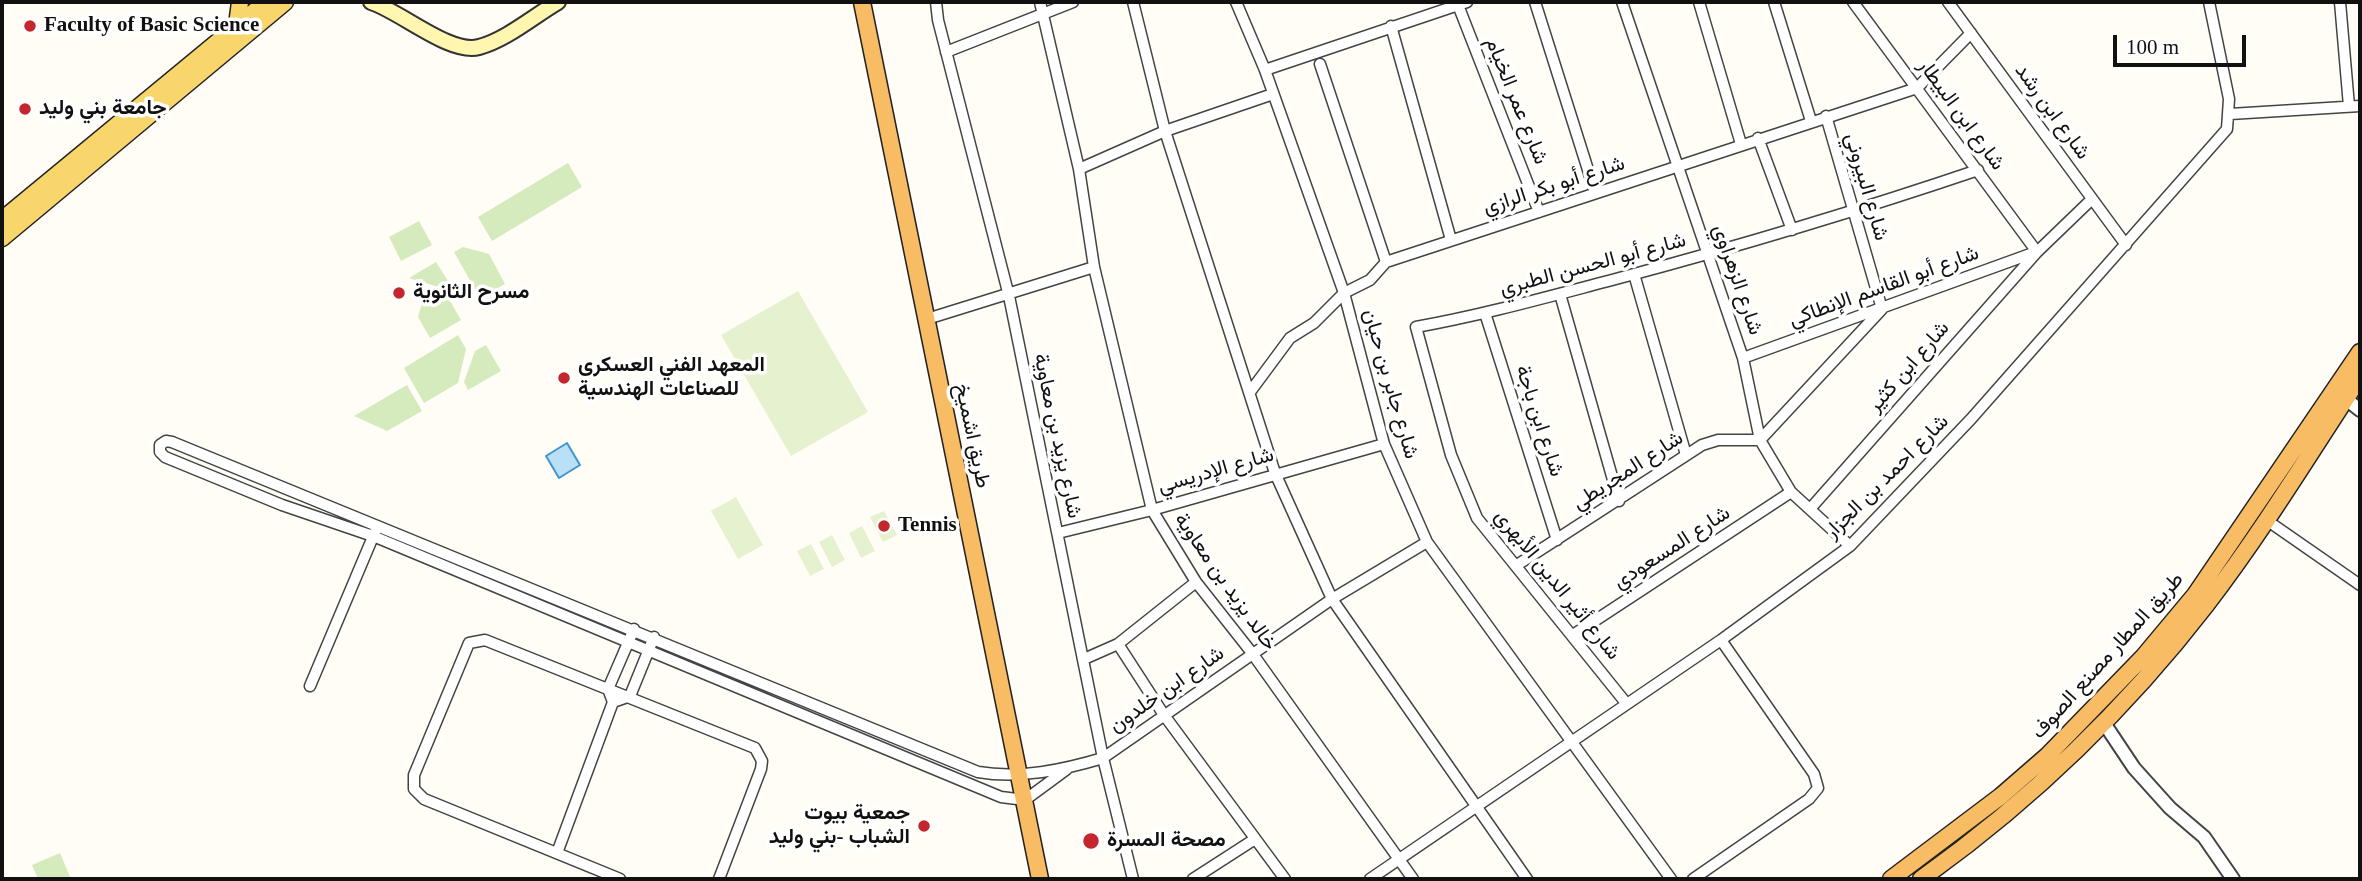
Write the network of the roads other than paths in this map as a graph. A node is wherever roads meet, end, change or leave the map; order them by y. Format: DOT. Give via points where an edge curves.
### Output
graph roads {
  1 [pos="240,2"];
  2 [pos="371,2"];
  3 [pos="558,2"];
  4 [pos="862,2"];
  5 [pos="936,2"];
  6 [pos="1040,2"];
  7 [pos="1073,2"];
  8 [pos="1133,2"];
  9 [pos="1236,2"];
  10 [pos="1535,2"];
  11 [pos="1622,2"];
  12 [pos="1699,2"];
  13 [pos="1774,2"];
  14 [pos="1853,2"];
  15 [pos="1948,2"];
  16 [pos="2209,2"];
  17 [pos="2340,2"];
  18 [pos="276,3"];
  19 [pos="1462,3"];
  20 [pos="1044,15"];
  21 [pos="237,25"];
  22 [pos="1391,27"];
  23 [pos="1971,33"];
  24 [pos="946,52"];
  25 [pos="1320,64"];
  26 [pos="1265,70"];
  27 [pos="1917,88"];
  28 [pos="1273,94"];
  29 [pos="2355,106"];
  30 [pos="2230,114"];
  31 [pos="1826,116"];
  32 [pos="1811,121"];
  33 [pos="1165,131"];
  34 [pos="1758,138"];
  35 [pos="1741,144"];
  36 [pos="1675,166"];
  37 [pos="1079,169"];
  38 [pos="1978,170"];
  39 [pos="1595,192"];
  40 [pos="2092,199"];
  41 [pos="1539,212"];
  42 [pos="1853,213"];
  43 [pos="2,220"];
  44 [pos="1792,230"];
  45 [pos="2,238"];
  46 [pos="1451,240"];
  47 [pos="2126,245"];
  48 [pos="2037,251"];
  49 [pos="1708,255"];
  50 [pos="1386,262"];
  51 [pos="1094,267"];
  52 [pos="1634,274"];
  53 [pos="1344,293"];
  54 [pos="1560,294"];
  55 [pos="1009,296"];
  56 [pos="1882,309"];
  57 [pos="1485,313"];
  58 [pos="927,319"];
  59 [pos="1416,327"];
  60 [pos="2360,352"];
  61 [pos="1743,358"];
  62 [pos="2360,377"];
  63 [pos="1250,392"];
  64 [pos="2346,398"];
  65 [pos="2360,410"];
  66 [pos="2319,428"];
  67 [pos="1760,440"];
  68 [pos="1384,444"];
  69 [pos="1686,456"];
  70 [pos="1275,473"];
  71 [pos="288,489"];
  72 [pos="1791,492"];
  73 [pos="1619,500"];
  74 [pos="282,505"];
  75 [pos="1810,509"];
  76 [pos="1152,510"];
  77 [pos="2265,519"];
  78 [pos="378,526"];
  79 [pos="1058,533"];
  80 [pos="373,536"];
  81 [pos="1557,540"];
  82 [pos="1427,542"];
  83 [pos="1850,546"];
  84 [pos="1517,565"];
  85 [pos="1196,582"];
  86 [pos="2360,585"];
  87 [pos="1332,599"];
  88 [pos="634,629"];
  89 [pos="1573,635"];
  90 [pos="654,637"];
  91 [pos="1721,640"];
  92 [pos="628,644"];
  93 [pos="1118,644"];
  94 [pos="648,652"];
  95 [pos="1252,653"];
  96 [pos="1084,659"];
  97 [pos="310,686"];
  98 [pos="608,689"];
  99 [pos="630,696"];
  100 [pos="613,702"];
  101 [pos="1626,703"];
  102 [pos="1164,715"];
  103 [pos="2104,723"];
  104 [pos="1572,741"];
  105 [pos="1103,758"];
  106 [pos="1067,769"];
  107 [pos="1020,774"];
  108 [pos="1025,800"];
  109 [pos="1478,807"];
  110 [pos="1255,839"];
  111 [pos="557,853"];
  112 [pos="1399,860"];
  113 [pos="620,879"];
  114 [pos="719,879"];
  115 [pos="1040,879"];
  116 [pos="1133,879"];
  117 [pos="1193,879"];
  118 [pos="1285,879"];
  119 [pos="1370,879"];
  120 [pos="1413,879"];
  121 [pos="1527,879"];
  122 [pos="1671,879"];
  123 [pos="1693,879"];
  124 [pos="1891,879"];
  125 [pos="1922,879"];
  126 [pos="2233,879"];
  1 -- 21 [label="main road"];
  2 -- 3 [label="main road" via="466,48 487,44"];
  4 -- 58 [label="highway, طريق اشميخ"];
  5 -- 24 [label="street, شارع يزيد بن معاوية"];
  6 -- 20 [label="street, خالد يزيد بن معاوية"];
  7 -- 20 [label="street"];
  8 -- 33 [label="street"];
  9 -- 26 [label="street, شارع جابر بن حيان"];
  10 -- 39 [label="street"];
  11 -- 36 [label="street, شارع الزهراوي"];
  12 -- 35 [label="street"];
  13 -- 32 [label="street"];
  14 -- 27 [label="street, شارع ابن البيطار"];
  15 -- 23 [label="street, شارع ابن رشد"];
  16 -- 30 [label="street"];
  17 -- 29 [label="street"];
  18 -- 21 [label="main road"];
  18 -- 45 [label="main road"];
  19 -- 22 [label="street"];
  19 -- 41 [label="street, شارع عمر الخيام"];
  20 -- 24 [label="street"];
  20 -- 37 [label="street, خالد يزيد بن معاوية"];
  21 -- 43 [label="main road"];
  22 -- 26 [label="street"];
  22 -- 46 [label="street"];
  23 -- 27 [label="street"];
  23 -- 40 [label="street, شارع ابن رشد"];
  24 -- 55 [label="street, شارع يزيد بن معاوية"];
  25 -- 50 [label="street"];
  26 -- 28 [label="street, شارع جابر بن حيان"];
  27 -- 31 [label="street, شارع أبو بكر الرازي"];
  27 -- 38 [label="street, شارع ابن البيطار"];
  28 -- 33 [label="street"];
  28 -- 53 [label="street, شارع جابر بن حيان"];
  29 -- 30 [label="street"];
  30 -- 47 [label="street, شارع احمد بن الجزار" via="2221,139"];
  31 -- 32 [label="street, شارع أبو بكر الرازي"];
  31 -- 42 [label="street, شارع البيروني"];
  32 -- 34 [label="street, شارع أبو بكر الرازي"];
  33 -- 37 [label="street"];
  33 -- 63 [label="street"];
  34 -- 35 [label="street, شارع أبو بكر الرازي"];
  34 -- 44 [label="street"];
  35 -- 36 [label="street, شارع أبو بكر الرازي"];
  36 -- 39 [label="street, شارع أبو بكر الرازي"];
  36 -- 49 [label="street, شارع الزهراوي"];
  37 -- 51 [label="street, خالد يزيد بن معاوية"];
  38 -- 42 [label="street, شارع أبو الحسن الطبري"];
  38 -- 48 [label="street, شارع ابن البيطار"];
  39 -- 41 [label="street, شارع أبو بكر الرازي"];
  40 -- 47 [label="street, شارع ابن رشد"];
  40 -- 48 [label="street, شارع ابن كثير"];
  41 -- 46 [label="street, شارع أبو بكر الرازي"];
  42 -- 44 [label="street, شارع أبو الحسن الطبري"];
  42 -- 56 [label="street, شارع البيروني"];
  44 -- 49 [label="street, شارع أبو الحسن الطبري"];
  46 -- 50 [label="street, شارع أبو بكر الرازي"];
  47 -- 83 [label="street, شارع احمد بن الجزار"];
  48 -- 56 [label="street, شارع أبو القاسم الإنطاكي"];
  48 -- 75 [label="street, شارع ابن كثير"];
  49 -- 52 [label="street, شارع أبو الحسن الطبري"];
  49 -- 61 [label="street, شارع الزهراوي"];
  50 -- 53 [label="street, شارع أبو بكر الرازي" via="1370,280"];
  51 -- 55 [label="street"];
  51 -- 76 [label="street, خالد يزيد بن معاوية"];
  52 -- 54 [label="street, شارع أبو الحسن الطبري"];
  52 -- 69 [label="street"];
  53 -- 63 [label="street, شارع أبو بكر الرازي" via="1314,323 1290,338"];
  53 -- 68 [label="street, شارع جابر بن حيان"];
  54 -- 57 [label="street, شارع أبو الحسن الطبري"];
  54 -- 73 [label="street"];
  55 -- 58 [label="street"];
  55 -- 79 [label="street, شارع يزيد بن معاوية"];
  56 -- 61 [label="street, شارع أبو القاسم الإنطاكي"];
  56 -- 67 [label="street"];
  57 -- 59 [label="street, شارع أبو الحسن الطبري"];
  57 -- 81 [label="street, شارع ابن باجة"];
  58 -- 107 [label="highway, طريق اشميخ"];
  59 -- 84 [label="street, شارع أثير الدين الأبهري" via="1461,479 1478,518"];
  60 -- 66 [label="highway, طريق المطار مصنع الصوف"];
  61 -- 67 [label="street, شارع الزهراوي"];
  62 -- 64 [label="highway, طريق المطار مصنع الصوف"];
  63 -- 70 [label="street"];
  64 -- 65 [label="street"];
  64 -- 66 [label="highway, طريق المطار مصنع الصوف"];
  66 -- 77 [label="highway, طريق المطار مصنع الصوف"];
  66 -- 124 [label="highway, طريق المطار مصنع الصوف" via="2144,656 2011,788"];
  67 -- 69 [label="street, شارع المجريطي" via="1718,440"];
  67 -- 72 [label="street, شارع الزهراوي"];
  68 -- 70 [label="street, شارع الإدريسي"];
  68 -- 82 [label="street, شارع جابر بن حيان"];
  69 -- 73 [label="street, شارع المجريطي"];
  70 -- 76 [label="street, شارع الإدريسي"];
  70 -- 87 [label="street"];
  71 -- 74 [label="street"];
  71 -- 74 [label="street" via="172,442 160,445 165,457"];
  71 -- 78 [label="street"];
  72 -- 75 [label="street, شارع الزهراوي"];
  72 -- 89 [label="street, شارع المسعودي"];
  73 -- 81 [label="street, شارع المجريطي"];
  74 -- 80 [label="street"];
  75 -- 83 [label="street, شارع الزهراوي"];
  76 -- 79 [label="street, شارع الإدريسي"];
  76 -- 85 [label="street, خالد يزيد بن معاوية"];
  77 -- 86 [label="street"];
  77 -- 103 [label="highway, طريق المطار مصنع الصوف" via="2205,606"];
  78 -- 80 [label="street"];
  78 -- 88 [label="street"];
  79 -- 96 [label="street, شارع يزيد بن معاوية"];
  80 -- 92 [label="street"];
  80 -- 97 [label="street"];
  81 -- 84 [label="street, شارع المجريطي"];
  82 -- 87 [label="street, شارع ابن خلدون"];
  82 -- 104 [label="street, شارع جابر بن حيان"];
  83 -- 91 [label="street, شارع احمد بن الجزار"];
  84 -- 89 [label="street, شارع أثير الدين الأبهري"];
  85 -- 93 [label="street"];
  85 -- 95 [label="street, خالد يزيد بن معاوية"];
  87 -- 95 [label="street, شارع ابن خلدون"];
  87 -- 109 [label="street"];
  88 -- 90 [label="street"];
  88 -- 92 [label="street"];
  89 -- 101 [label="street, شارع أثير الدين الأبهري"];
  90 -- 94 [label="street"];
  90 -- 107 [label="street" via="978,772"];
  91 -- 101 [label="street, شارع احمد بن الجزار"];
  91 -- 123 [label="street" via="1814,774 1818,788 1809,799"];
  92 -- 94 [label="street"];
  92 -- 98 [label="street"];
  93 -- 96 [label="street"];
  93 -- 102 [label="street"];
  94 -- 99 [label="street"];
  94 -- 108 [label="street" via="1002,797"];
  95 -- 102 [label="street, شارع ابن خلدون"];
  95 -- 112 [label="street, خالد يزيد بن معاوية"];
  96 -- 105 [label="street, شارع يزيد بن معاوية"];
  98 -- 99 [label="street"];
  98 -- 100 [label="street"];
  98 -- 111 [label="street" via="485,640 469,643 414,775 414,789 424,799"];
  99 -- 100 [label="street"];
  99 -- 114 [label="street" via="748,744 760,754 761,769"];
  100 -- 111 [label="street"];
  101 -- 104 [label="street, شارع احمد بن الجزار"];
  102 -- 105 [label="street, شارع ابن خلدون"];
  102 -- 110 [label="street"];
  103 -- 125 [label="highway, طريق المطار مصنع الصوف" via="2018,806"];
  103 -- 126 [label="street" via="2134,768 2204,837"];
  104 -- 109 [label="street, شارع احمد بن الجزار"];
  104 -- 122 [label="street, شارع جابر بن حيان"];
  105 -- 106 [label="street, شارع ابن خلدون"];
  105 -- 116 [label="street, شارع يزيد بن معاوية"];
  106 -- 107 [label="street"];
  106 -- 108 [label="street"];
  107 -- 108 [label="highway, طريق اشميخ"];
  108 -- 115 [label="highway, طريق اشميخ"];
  109 -- 112 [label="street, شارع احمد بن الجزار"];
  109 -- 121 [label="street"];
  110 -- 117 [label="street"];
  110 -- 118 [label="street"];
  111 -- 113 [label="street"];
  112 -- 119 [label="street, شارع احمد بن الجزار"];
  112 -- 120 [label="street, خالد يزيد بن معاوية"];
}
